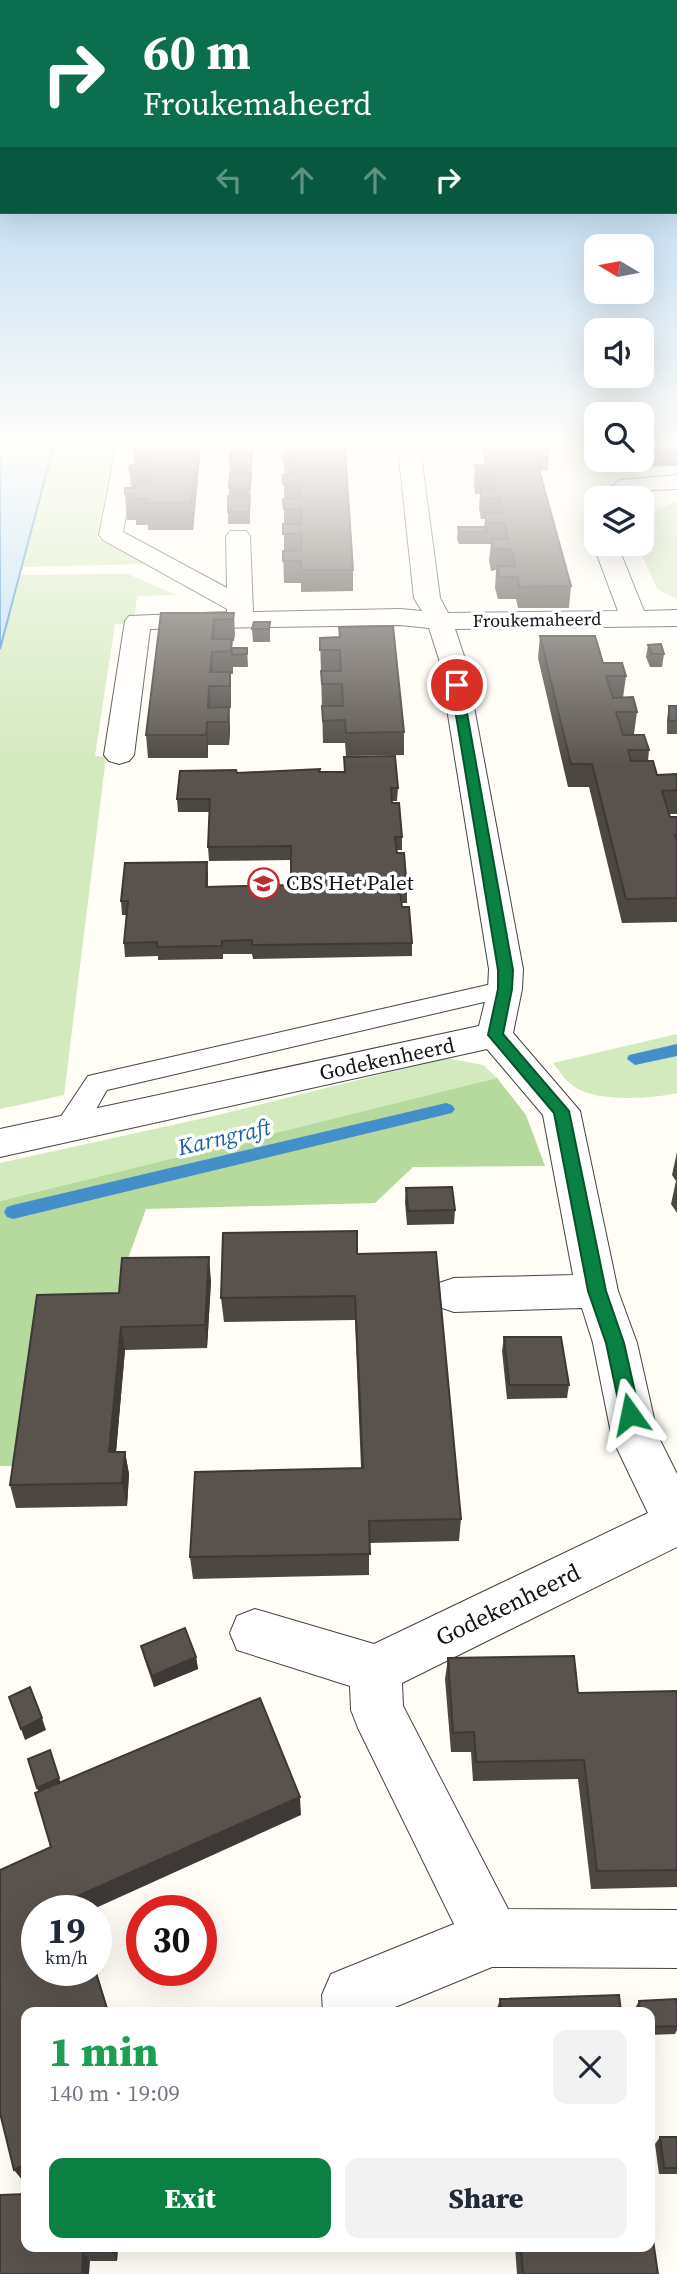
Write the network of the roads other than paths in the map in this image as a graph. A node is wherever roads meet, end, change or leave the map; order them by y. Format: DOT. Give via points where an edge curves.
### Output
graph roads {
  1 [pos="143,554"];
  2 [pos="238,554"];
  3 [pos="422,554"];
  4 [pos="609,556"];
  5 [pos="240,611"];
  6 [pos="634,618"];
  7 [pos="677,618"];
  8 [pos="440,621"];
  9 [pos="119,755"];
  10 [pos="505,989"];
  11 [pos="495,1035"];
  12 [pos="66,1130"];
  13 [pos="0,1143"];
  14 [pos="597,1291"];
  15 [pos="454,1295"];
  16 [pos="677,1522"];
  17 [pos="255,1633"];
  18 [pos="376,1669"];
  19 [pos="492,1938"];
  20 [pos="677,1939"];
  21 [pos="353,2007"];
  1 -- 5 [label="street, Froukemaheerd"];
  2 -- 5 [label="street"];
  3 -- 8 [label="street, Froukemaheerd" via="427,598"];
  4 -- 6 [label="street, Froukemaheerd"];
  5 -- 8 [label="street, Froukemaheerd"];
  5 -- 9 [label="street, Froukemaheerd" via="138,621"];
  6 -- 7 [label="street, Froukemaheerd"];
  6 -- 8 [label="street, Froukemaheerd"];
  8 -- 10 [label="street, Froukemaheerd" via="452,659 506,970"];
  10 -- 11 [label="street, Froukemaheerd"];
  10 -- 12 [label="lane" via="97,1083"];
  11 -- 12 [label="street, Godekenheerd"];
  11 -- 14 [label="street, Godekenheerd" via="561,1111"];
  12 -- 13 [label="street, Godekenheerd"];
  14 -- 15 [label="street"];
  14 -- 16 [label="street, Godekenheerd" via="615,1343 635,1438"];
  16 -- 18 [label="street, Godekenheerd"];
  17 -- 18 [label="street"];
  18 -- 19 [label="street" via="377,1710"];
  19 -- 20 [label="street"];
  19 -- 21 [label="street" via="352,1995"];
}
